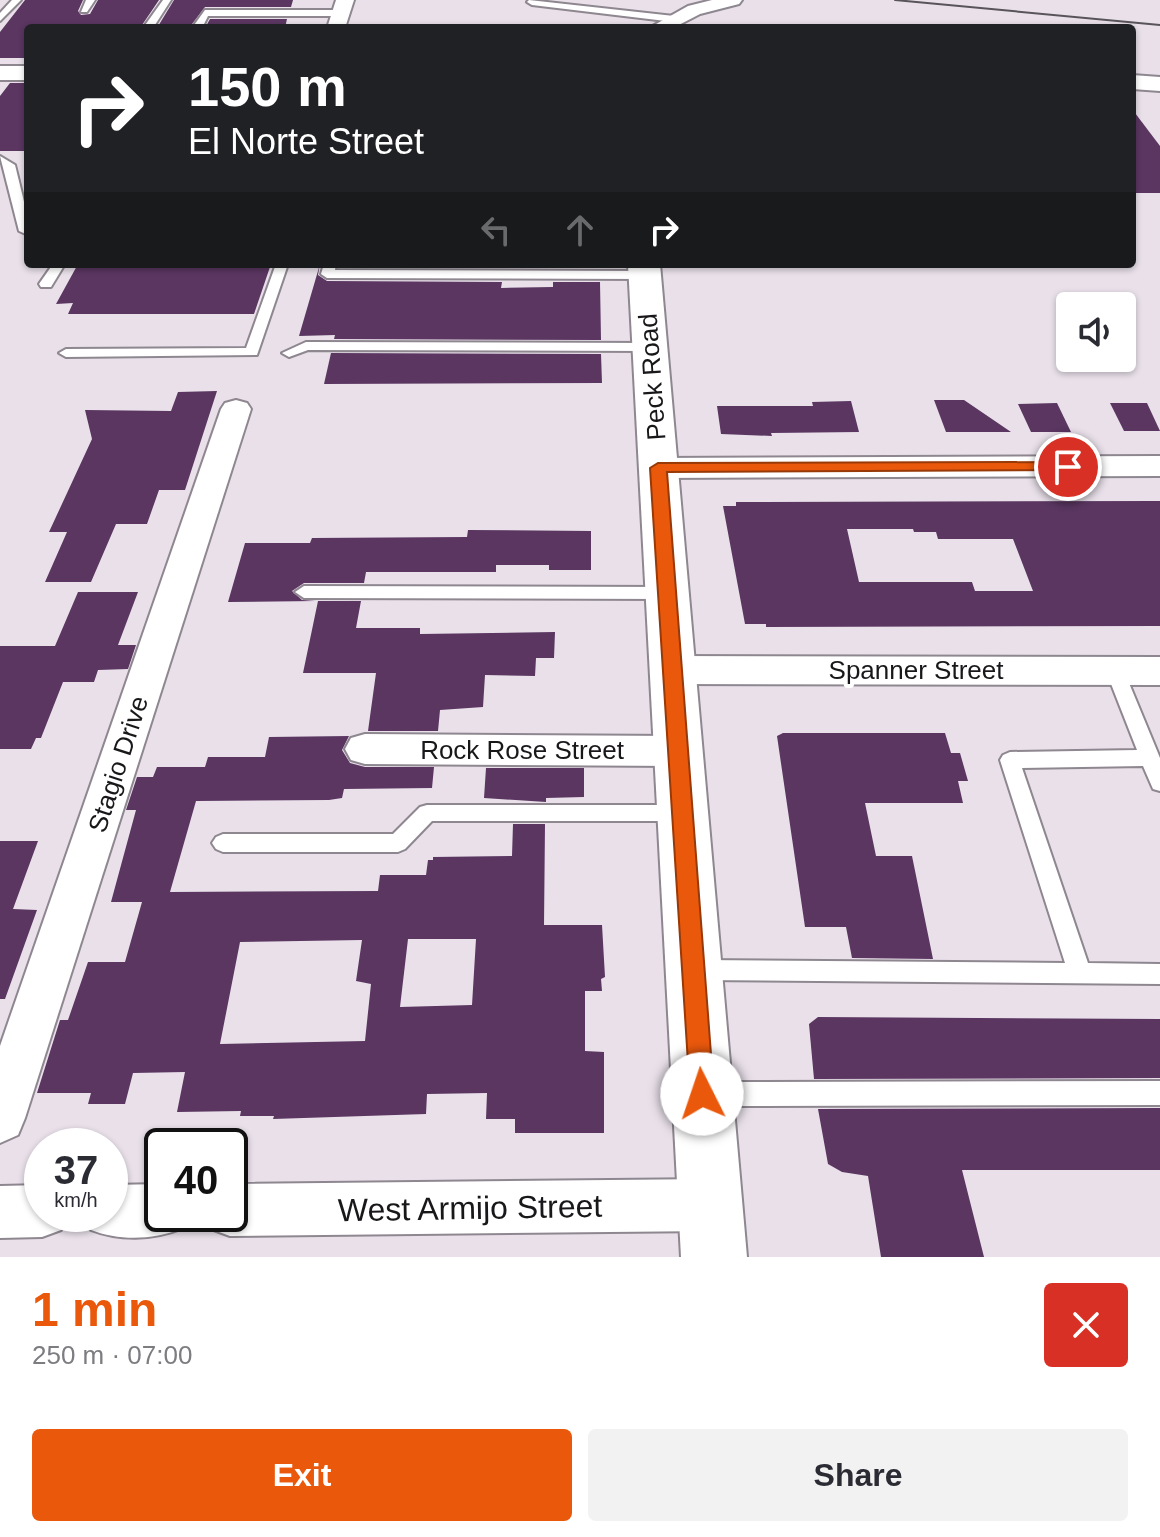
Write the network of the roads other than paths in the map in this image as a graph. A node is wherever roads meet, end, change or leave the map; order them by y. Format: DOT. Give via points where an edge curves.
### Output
graph roads {
  1 [pos="17,0"];
  2 [pos="91,0"];
  3 [pos="167,0"];
  4 [pos="534,0"];
  5 [pos="730,0"];
  6 [pos="84,10"];
  7 [pos="341,14"];
  8 [pos="0,18"];
  9 [pos="151,24"];
  10 [pos="199,24"];
  11 [pos="666,24"];
  12 [pos="1136,72"];
  13 [pos="1160,72"];
  14 [pos="24,73"];
  15 [pos="1,75"];
  16 [pos="1136,82"];
  17 [pos="1160,84"];
  18 [pos="9,162"];
  19 [pos="24,227"];
  20 [pos="56,268"];
  21 [pos="281,268"];
  22 [pos="329,268"];
  23 [pos="644,270"];
  24 [pos="46,284"];
  25 [pos="650,347"];
  26 [pos="66,353"];
  27 [pos="289,353"];
  28 [pos="236,409"];
  29 [pos="1160,466"];
  30 [pos="658,468"];
  31 [pos="304,592"];
  32 [pos="667,593"];
  33 [pos="672,670"];
  34 [pos="1115,671"];
  35 [pos="1160,671"];
  36 [pos="365,749"];
  37 [pos="678,751"];
  38 [pos="1150,758"];
  39 [pos="1160,783"];
  40 [pos="684,813"];
  41 [pos="223,843"];
  42 [pos="694,970"];
  43 [pos="1080,973"];
  44 [pos="1160,974"];
  45 [pos="11,1051"];
  46 [pos="1160,1093"];
  47 [pos="702,1094"];
  48 [pos="0,1118"];
  49 [pos="711,1205"];
  50 [pos="248,1210"];
  51 [pos="24,1211"];
  52 [pos="0,1212"];
  53 [pos="714,1257"];
  1 -- 8 [label="lane"];
  2 -- 6 [label="lane"];
  3 -- 9 [label="lane"];
  4 -- 11 [label="lane"];
  5 -- 11 [label="street"];
  7 -- 10 [label="lane" via="205,13"];
  12 -- 13 [label="street"];
  14 -- 15 [label="street"];
  16 -- 17 [label="street"];
  18 -- 19 [label="lane"];
  20 -- 24 [label="lane"];
  21 -- 26 [label="lane" via="252,352"];
  22 -- 23 [label="lane" via="327,274"];
  23 -- 25 [label="street, Peck Road"];
  25 -- 27 [label="lane" via="306,346"];
  25 -- 30 [label="street, Peck Road"];
  28 -- 45 [label="street, Stagio Drive"];
  29 -- 30 [label="street"];
  30 -- 32 [label="street, Peck Road"];
  31 -- 32 [label="lane"];
  32 -- 33 [label="street, Peck Road"];
  33 -- 34 [label="street, Spanner Street"];
  33 -- 37 [label="street, Peck Road"];
  34 -- 35 [label="street, Spanner Street"];
  34 -- 38 [label="lane"];
  36 -- 37 [label="street, Rock Rose Street"];
  37 -- 40 [label="street, Peck Road"];
  38 -- 39 [label="lane"];
  38 -- 43 [label="lane" via="1010,760"];
  40 -- 41 [label="lane" via="427,813 398,843"];
  40 -- 42 [label="street, Peck Road"];
  42 -- 43 [label="lane"];
  42 -- 47 [label="street, Peck Road"];
  43 -- 44 [label="lane"];
  45 -- 48 [label="street, Stagio Drive"];
  46 -- 47 [label="lane"];
  47 -- 49 [label="street, Peck Road"];
  49 -- 50 [label="street, West Armijo Street"];
  49 -- 53 [label="street, Peck Road"];
  51 -- 52 [label="street"];
}
